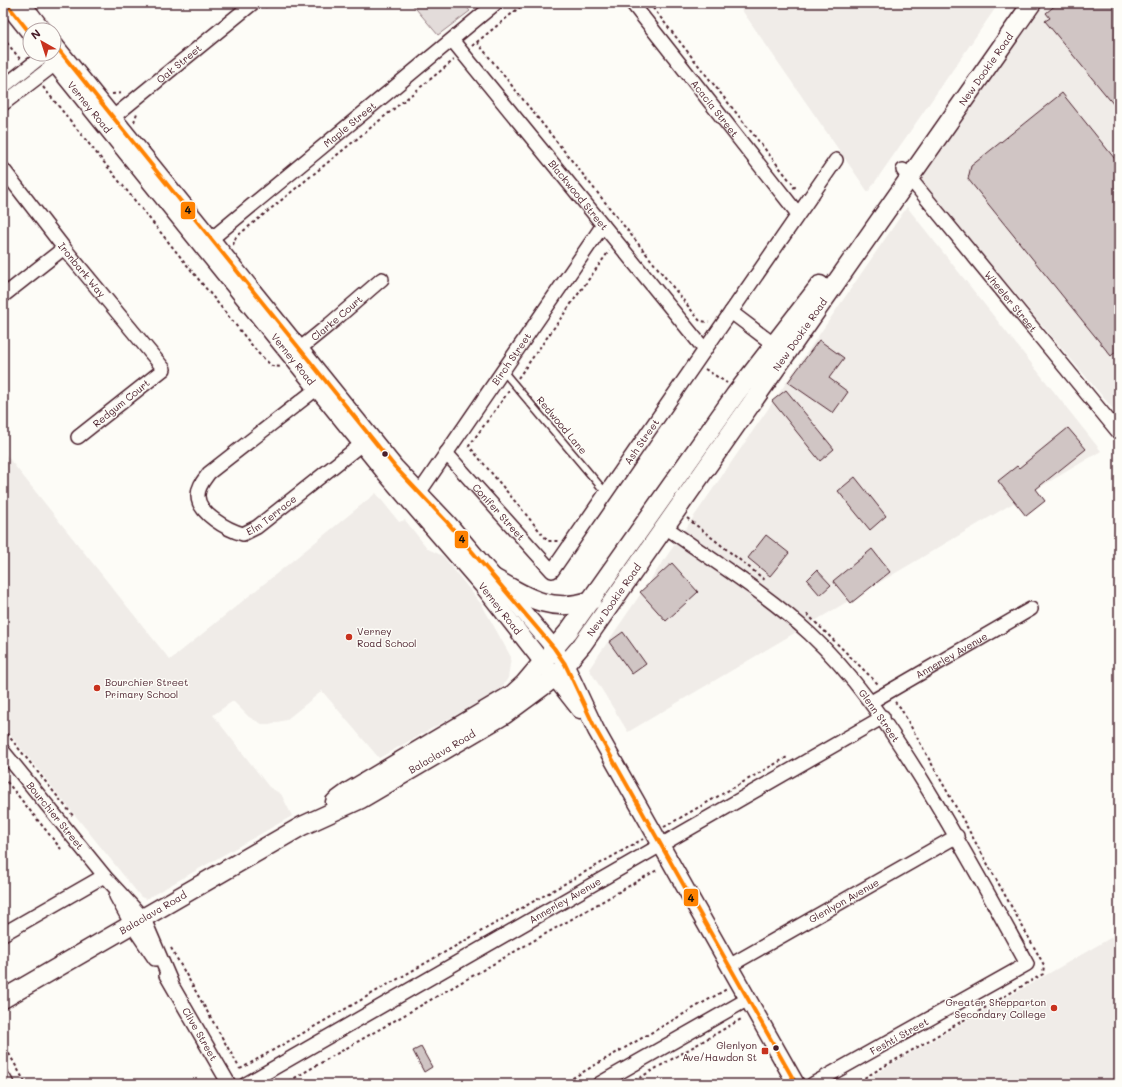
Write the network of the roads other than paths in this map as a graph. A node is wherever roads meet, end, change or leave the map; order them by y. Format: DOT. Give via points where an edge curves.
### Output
graph roads {
  1 [pos="6,3"];
  2 [pos="22,3"];
  3 [pos="253,3"];
  4 [pos="496,3"];
  5 [pos="632,3"];
  6 [pos="1019,3"];
  7 [pos="1032,3"];
  8 [pos="37,22"];
  9 [pos="22,23"];
  10 [pos="452,40"];
  11 [pos="43,62"];
  12 [pos="61,62"];
  13 [pos="31,73"];
  14 [pos="3,87"];
  15 [pos="3,104"];
  16 [pos="109,121"];
  17 [pos="836,160"];
  18 [pos="3,169"];
  19 [pos="907,174"];
  20 [pos="798,214"];
  21 [pos="603,225"];
  22 [pos="208,242"];
  23 [pos="64,248"];
  24 [pos="382,279"];
  25 [pos="3,296"];
  26 [pos="731,312"];
  27 [pos="780,349"];
  28 [pos="705,350"];
  29 [pos="297,357"];
  30 [pos="164,369"];
  31 [pos="503,371"];
  32 [pos="322,385"];
  33 [pos="1119,433"];
  34 [pos="78,437"];
  35 [pos="367,440"];
  36 [pos="446,453"];
  37 [pos="419,493"];
  38 [pos="606,493"];
  39 [pos="664,526"];
  40 [pos="552,571"];
  41 [pos="494,578"];
  42 [pos="592,600"];
  43 [pos="1032,609"];
  44 [pos="554,648"];
  45 [pos="542,663"];
  46 [pos="560,671"];
  47 [pos="871,702"];
  48 [pos="883,717"];
  49 [pos="3,751"];
  50 [pos="302,826"];
  51 [pos="958,836"];
  52 [pos="657,839"];
  53 [pos="105,878"];
  54 [pos="138,922"];
  55 [pos="3,934"];
  56 [pos="1026,964"];
  57 [pos="730,966"];
  58 [pos="748,998"];
  59 [pos="3,999"];
  60 [pos="3,1076"];
  61 [pos="7,1084"];
  62 [pos="230,1084"];
  63 [pos="247,1084"];
  64 [pos="599,1084"];
  65 [pos="796,1084"];
  66 [pos="813,1084"];
  1 -- 9 [label="street"];
  2 -- 8 [label="street"];
  3 -- 16 [label="street, Oak Street"];
  4 -- 10 [label="street, Maple Street"];
  5 -- 20 [label="street, Acacia Street"];
  6 -- 19 [label="main road, New Dookie Road"];
  7 -- 19 [label="main road, New Dookie Road"];
  10 -- 21 [label="street, Blackwood Street"];
  10 -- 22 [label="street, Maple Street"];
  11 -- 13 [label="street"];
  12 -- 16 [label="street, Verney Road"];
  13 -- 14 [label="street"];
  13 -- 15 [label="street"];
  16 -- 22 [label="street, Verney Road"];
  17 -- 20 [label="street, Ash Street"];
  18 -- 23 [label="street, Ironbark Way"];
  19 -- 27 [label="main road, New Dookie Road"];
  19 -- 33 [label="street, Wheeler Street"];
  20 -- 26 [label="street, Ash Street"];
  21 -- 28 [label="street, Blackwood Street"];
  21 -- 31 [label="street, Birch Street"];
  22 -- 29 [label="street, Verney Road"];
  23 -- 25 [label="street"];
  23 -- 30 [label="street, Ironbark Way"];
  24 -- 29 [label="street, Clarke Court"];
  26 -- 27 [label="street"];
  26 -- 28 [label="street, Ash Street"];
  27 -- 39 [label="main road, New Dookie Road"];
  27 -- 42 [label="main road, New Dookie Road" via="682,469"];
  28 -- 38 [label="street, Ash Street"];
  29 -- 32 [label="street, Verney Road"];
  30 -- 34 [label="street, Redgum Court"];
  31 -- 36 [label="street, Birch Street"];
  31 -- 38 [label="lane, Redwood Lane"];
  32 -- 35 [label="street, Verney Road"];
  32 -- 35 [label="street, Elm Terrace" via="209,473 200,486 198,496 201,506 229,530 243,534 257,527"];
  35 -- 37 [label="street, Verney Road"];
  35 -- 45 [label="street, Verney Road"];
  36 -- 37 [label="street, Birch Street"];
  36 -- 40 [label="street, Conifer Street"];
  37 -- 41 [label="street, Verney Road"];
  38 -- 40 [label="street, Ash Street"];
  39 -- 46 [label="main road, New Dookie Road" via="582,645"];
  39 -- 47 [label="street, Glenn Street" via="768,599 810,634 843,667"];
  41 -- 42 [label="main road" via="552,606 571,606"];
  41 -- 44 [label="street, Verney Road"];
  42 -- 44 [label="main road, New Dookie Road"];
  43 -- 47 [label="street, Annerley Avenue"];
  44 -- 45 [label="main road, New Dookie Road"];
  44 -- 46 [label="street, Verney Road"];
  45 -- 46 [label="street, Verney Road"];
  45 -- 50 [label="main road, Balaclava Road" via="513,694 350,791"];
  46 -- 50 [label="main road, Balaclava Road" via="523,702 484,727 361,799"];
  46 -- 52 [label="street"];
  47 -- 48 [label="street, Glenn Street"];
  48 -- 51 [label="street, Glenn Street"];
  48 -- 52 [label="street, Annerley Avenue"];
  49 -- 53 [label="street, Bourchier Street"];
  50 -- 54 [label="main road, Balaclava Road"];
  51 -- 56 [label="street, Glenn Street"];
  51 -- 57 [label="street, Glenlyon Avenue"];
  52 -- 57 [label="street"];
  52 -- 63 [label="street, Annerley Avenue"];
  53 -- 54 [label="street, Bourchier Street"];
  53 -- 55 [label="street"];
  54 -- 59 [label="main road, Balaclava Road"];
  54 -- 62 [label="street, Clive Street"];
  56 -- 66 [label="street, Feshti Street"];
  57 -- 58 [label="street"];
  58 -- 64 [label="street"];
  58 -- 65 [label="street"];
  60 -- 61 [label="street"];
}
